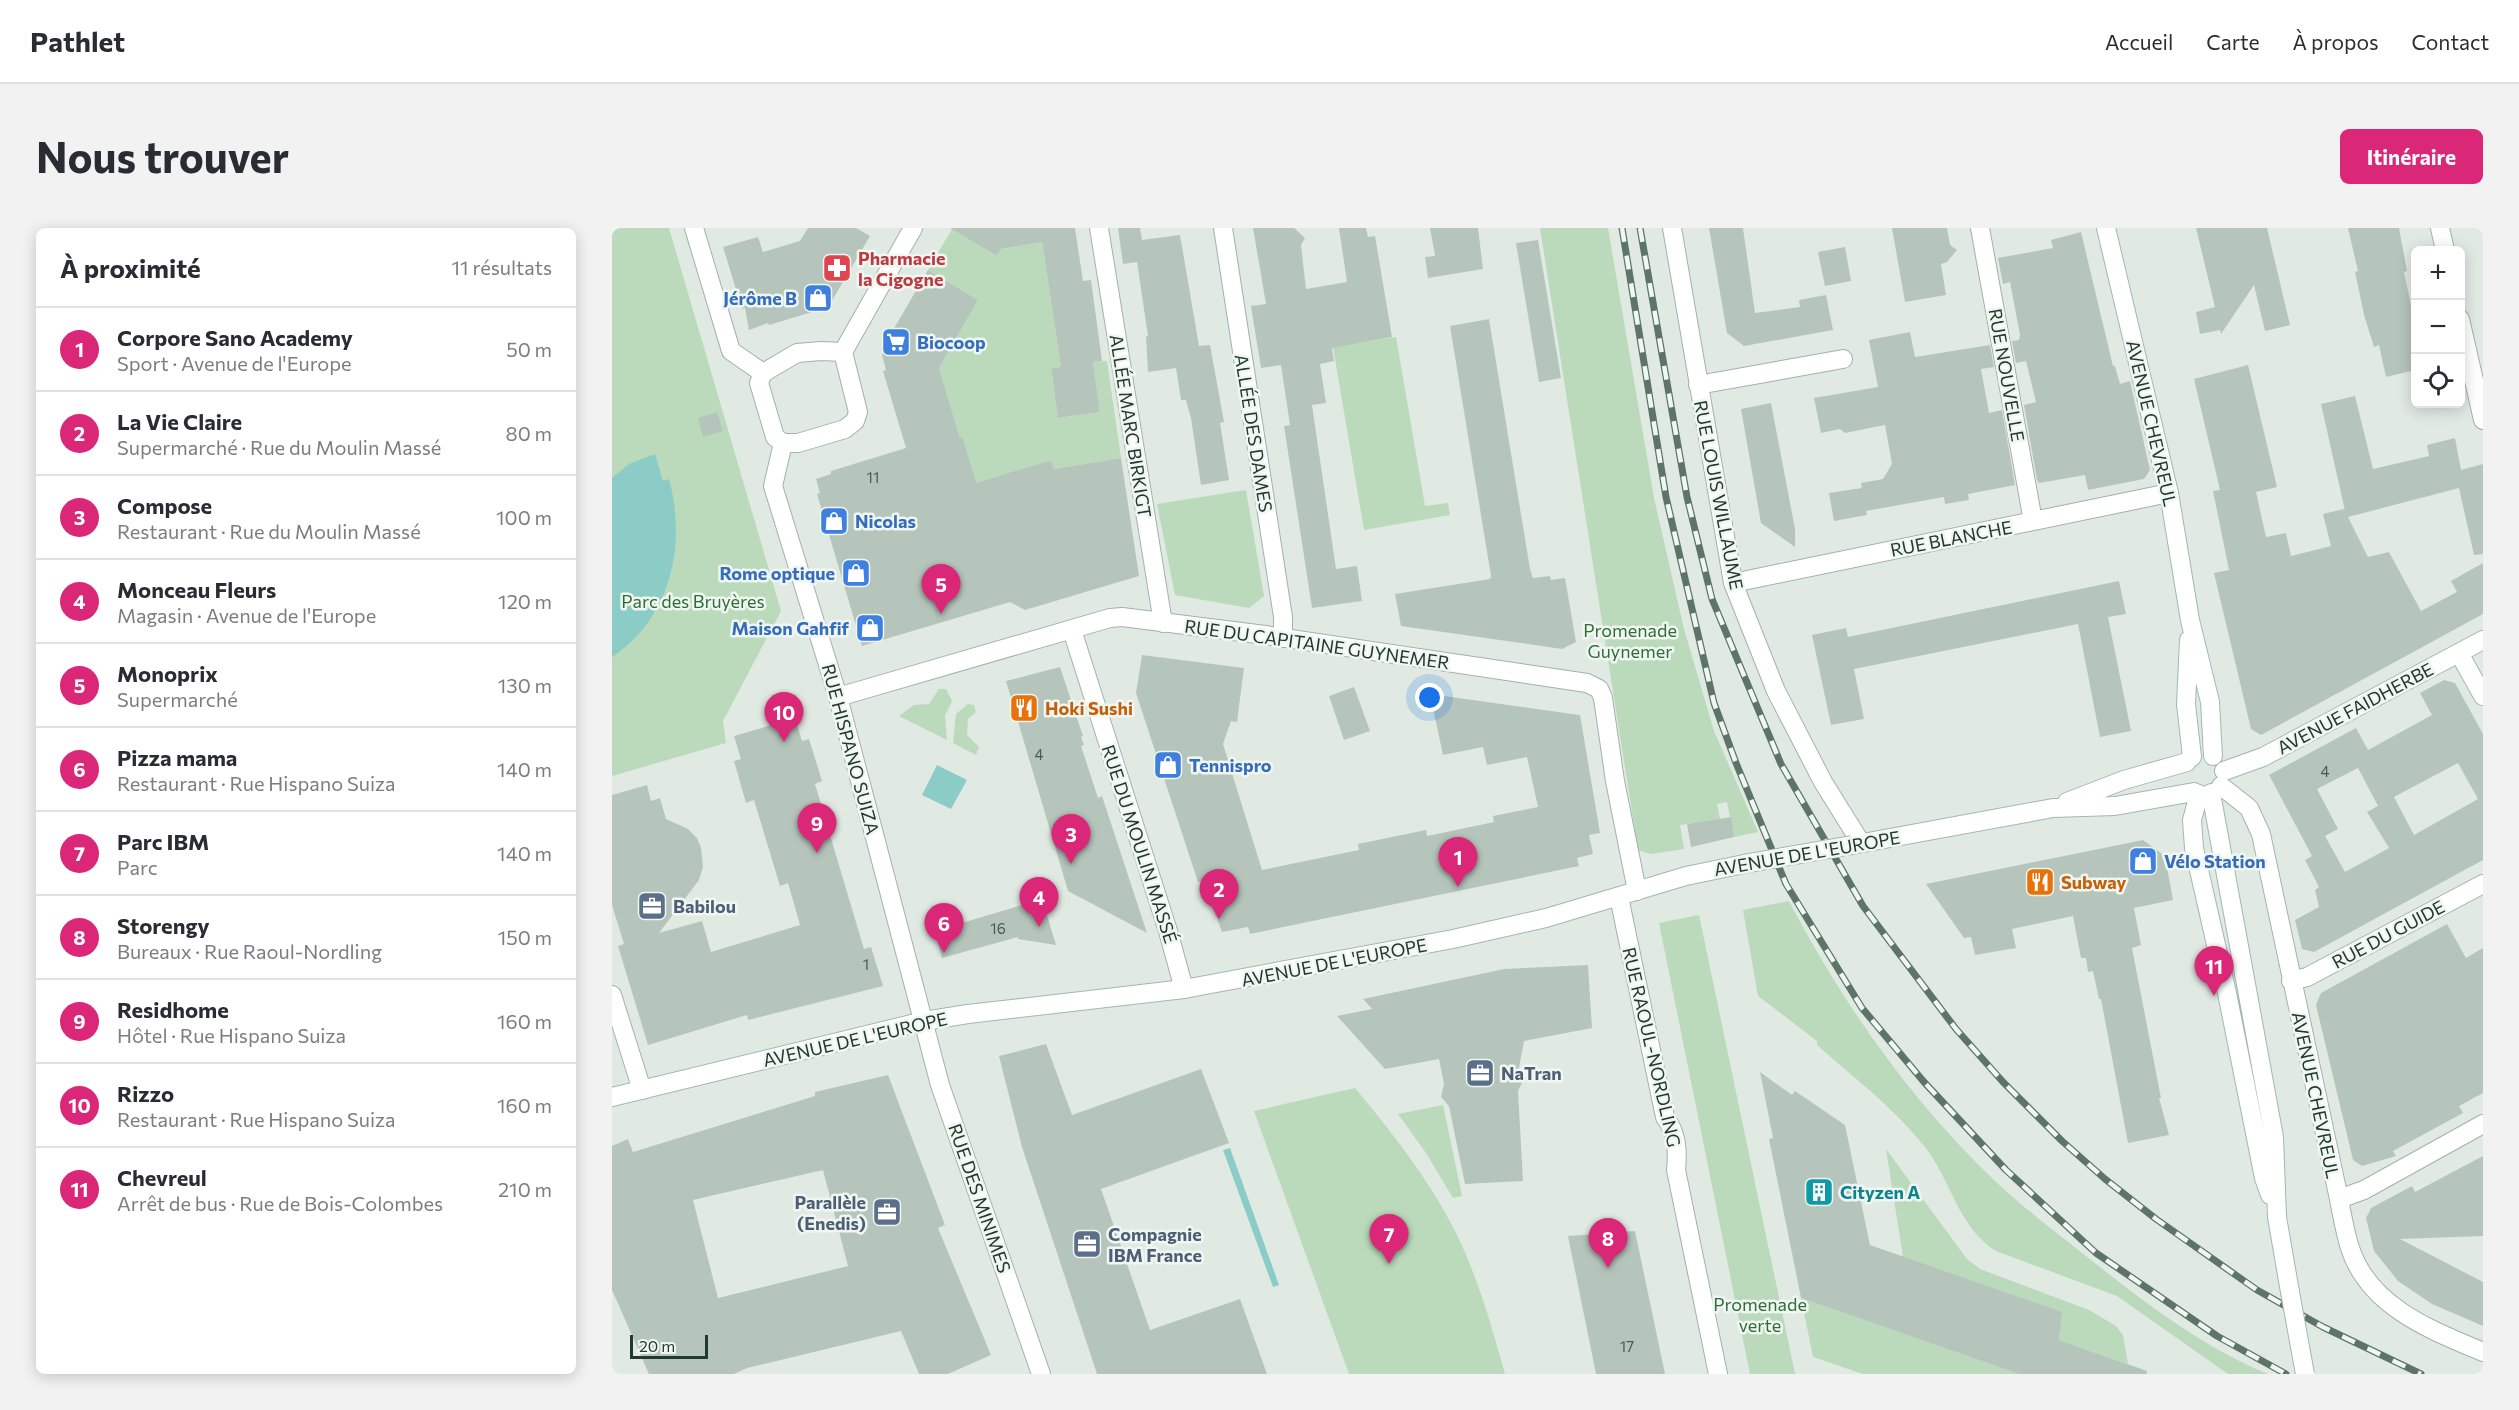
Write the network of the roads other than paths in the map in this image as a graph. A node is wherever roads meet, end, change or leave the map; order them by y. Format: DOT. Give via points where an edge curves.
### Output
graph roads {
  1 [pos="694,228"];
  2 [pos="913,228"];
  3 [pos="1099,228"];
  4 [pos="1223,228"];
  5 [pos="1672,228"];
  6 [pos="1980,228"];
  7 [pos="2106,228"];
  8 [pos="2440,228"];
  9 [pos="2444,246"];
  10 [pos="2465,341"];
  11 [pos="843,352"];
  12 [pos="1844,359"];
  13 [pos="763,373"];
  14 [pos="1698,386"];
  15 [pos="2483,420"];
  16 [pos="783,443"];
  17 [pos="2169,494"];
  18 [pos="2033,521"];
  19 [pos="1733,583"];
  20 [pos="2190,620"];
  21 [pos="1163,623"];
  22 [pos="1072,630"];
  23 [pos="1283,638"];
  24 [pos="2483,640"];
  25 [pos="2459,652"];
  26 [pos="2483,696"];
  27 [pos="838,697"];
  28 [pos="2213,756"];
  29 [pos="2190,760"];
  30 [pos="2210,787"];
  31 [pos="2053,808"];
  32 [pos="1857,844"];
  33 [pos="2483,884"];
  34 [pos="1637,891"];
  35 [pos="1619,897"];
  36 [pos="2291,981"];
  37 [pos="1184,989"];
  38 [pos="612,995"];
  39 [pos="924,1021"];
  40 [pos="642,1090"];
  41 [pos="612,1097"];
  42 [pos="2483,1124"];
  43 [pos="2339,1199"];
  44 [pos="2277,1217"];
  45 [pos="2483,1352"];
  46 [pos="1041,1374"];
  47 [pos="1718,1374"];
  48 [pos="2305,1374"];
  1 -- 13 [label="street" via="731,351"];
  2 -- 11 [label="street"];
  3 -- 21 [label="street, ALLÉE MARC BIRKIGT"];
  4 -- 23 [label="street, ALLÉE DES DAMES"];
  5 -- 14 [label="street, RUE LOUIS WILLAUME"];
  6 -- 18 [label="street, RUE NOUVELLE"];
  7 -- 17 [label="street, AVENUE CHEVREUL"];
  8 -- 9 [label="street"];
  10 -- 15 [label="street"];
  11 -- 13 [label="street" via="797,353"];
  11 -- 16 [label="street" via="858,412 855,421 845,429 798,443"];
  12 -- 14 [label="street"];
  13 -- 16 [label="street" via="759,383 775,437"];
  14 -- 19 [label="street, RUE LOUIS WILLAUME"];
  16 -- 27 [label="street, RUE HISPANO SUIZA" via="774,486"];
  17 -- 18 [label="street, RUE BLANCHE"];
  17 -- 20 [label="street, AVENUE CHEVREUL"];
  18 -- 19 [label="street, RUE BLANCHE"];
  19 -- 32 [label="street, RUE LOUIS WILLAUME" via="1776,691"];
  20 -- 28 [label="street, AVENUE CHEVREUL" via="2210,702"];
  20 -- 29 [label="street, AVENUE CHEVREUL" via="2186,704"];
  21 -- 22 [label="street, RUE DU CAPITAINE GUYNEMER" via="1122,617"];
  21 -- 23 [label="street, RUE DU CAPITAINE GUYNEMER"];
  22 -- 27 [label="street, RUE DU CAPITAINE GUYNEMER"];
  22 -- 37 [label="street, RUE DU MOULIN MASSÉ"];
  23 -- 34 [label="street, RUE DU CAPITAINE GUYNEMER" via="1587,683 1599,689"];
  24 -- 25 [label="street, AVENUE FAIDHERBE"];
  25 -- 26 [label="street"];
  25 -- 30 [label="street, AVENUE FAIDHERBE"];
  27 -- 39 [label="street, RUE HISPANO SUIZA"];
  28 -- 29 [label="street, AVENUE DE L'EUROPE" via="2198,754"];
  28 -- 30 [label="street" via="2220,762"];
  29 -- 30 [label="street, AVENUE CHEVREUL" via="2184,779"];
  29 -- 31 [label="street, AVENUE DE L'EUROPE"];
  30 -- 31 [label="street, AVENUE DE L'EUROPE" via="2115,806"];
  30 -- 36 [label="street, AVENUE CHEVREUL" via="2249,808 2261,834"];
  30 -- 44 [label="street, AVENUE CHEVREUL" via="2274,1137"];
  30 -- 44 [label="street" via="2192,820 2194,848 2264,1178"];
  31 -- 32 [label="street, AVENUE DE L'EUROPE"];
  32 -- 34 [label="street, AVENUE DE L'EUROPE, bridge" via="1686,876"];
  33 -- 36 [label="street, RUE DU GUIDE" via="2307,977"];
  34 -- 35 [label="street, AVENUE DE L'EUROPE"];
  35 -- 37 [label="street, AVENUE DE L'EUROPE" via="1453,939"];
  35 -- 47 [label="street, RUE RAOUL-NORDLING" via="1665,1117 1673,1128 1678,1151 1676,1170"];
  36 -- 43 [label="street, AVENUE CHEVREUL"];
  37 -- 39 [label="street, AVENUE DE L'EUROPE"];
  38 -- 40 [label="street"];
  39 -- 40 [label="street, AVENUE DE L'EUROPE"];
  39 -- 46 [label="street, RUE DES MINIMES" via="940,1085"];
  40 -- 41 [label="street, AVENUE DE L'EUROPE"];
  42 -- 43 [label="street" via="2364,1190"];
  43 -- 45 [label="street, AVENUE CHEVREUL" via="2350,1248 2370,1286 2396,1309 2434,1332"];
  44 -- 48 [label="street, bridge"];
}
